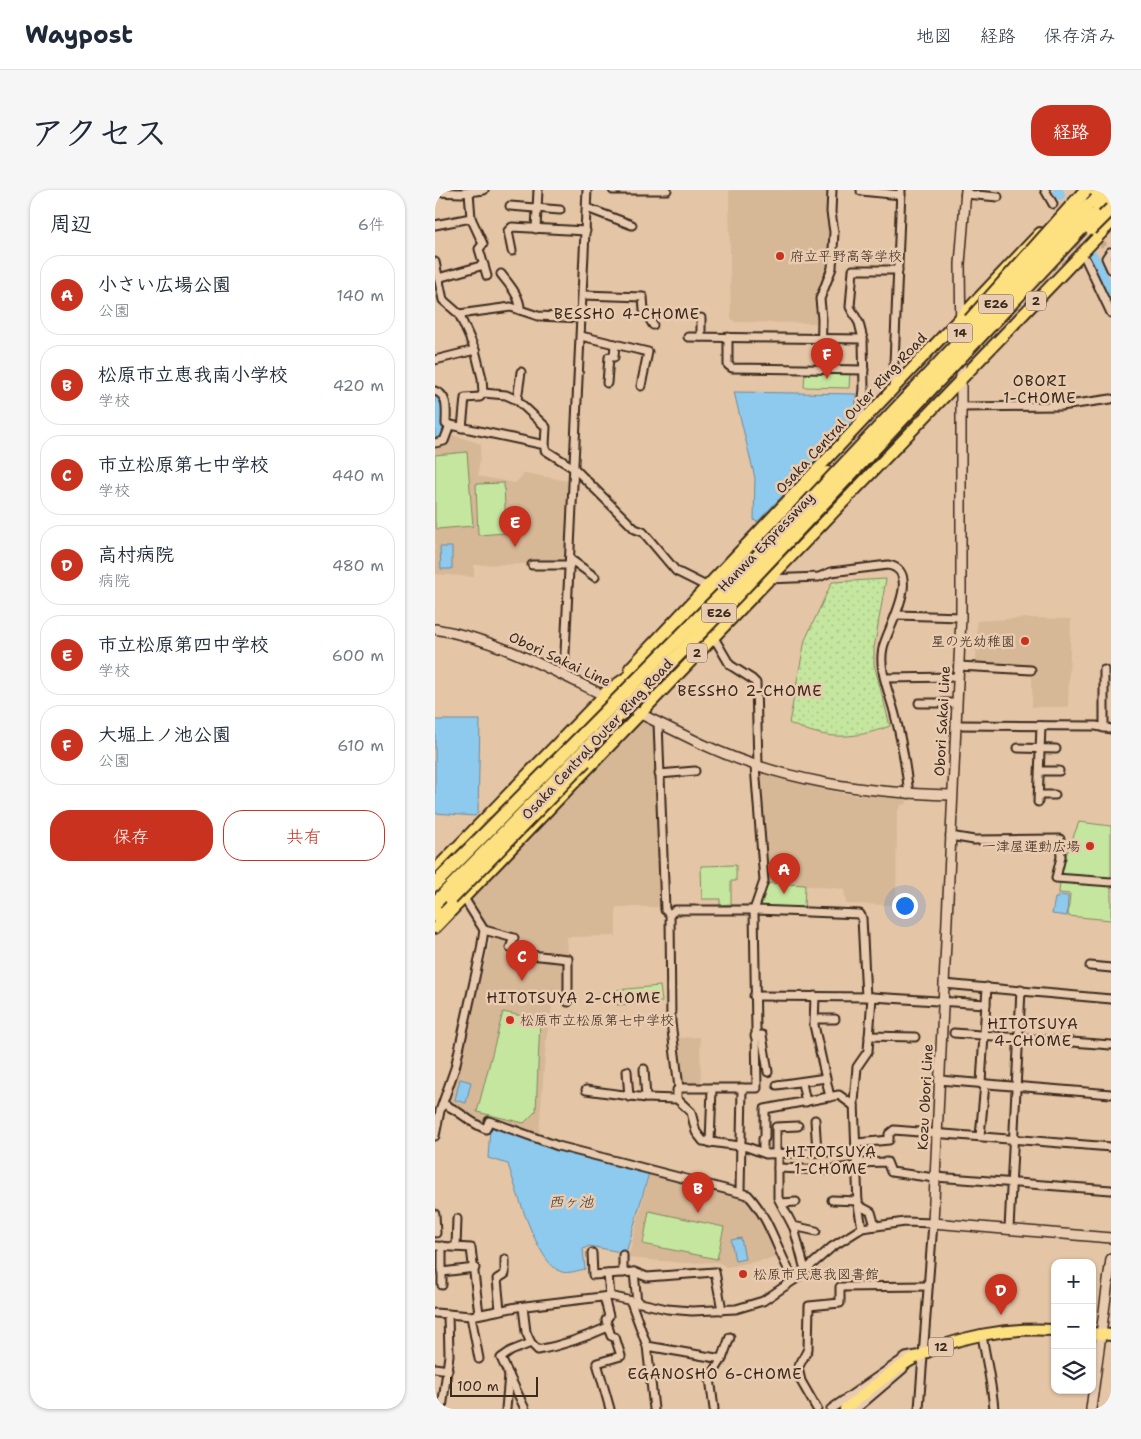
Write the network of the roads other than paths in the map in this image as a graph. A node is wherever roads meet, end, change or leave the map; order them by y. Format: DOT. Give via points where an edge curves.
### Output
graph roads {
  1 [pos="484,190"];
  2 [pos="538,190"];
  3 [pos="587,190"];
  4 [pos="613,190"];
  5 [pos="650,190"];
  6 [pos="667,190"];
  7 [pos="832,190"];
  8 [pos="1045,190"];
  9 [pos="1078,190"];
  10 [pos="1086,190"];
  11 [pos="1101,190"];
  12 [pos="861,191"];
  13 [pos="435,192"];
  14 [pos="464,192"];
  15 [pos="901,192"];
  16 [pos="965,192"];
  17 [pos="1111,195"];
  18 [pos="998,197"];
  19 [pos="1053,204"];
  20 [pos="510,206"];
  21 [pos="537,208"];
  22 [pos="587,208"];
  23 [pos="1111,209"];
  24 [pos="560,210"];
  25 [pos="1091,210"];
  26 [pos="471,218"];
  27 [pos="1111,223"];
  28 [pos="435,225"];
  29 [pos="632,225"];
  30 [pos="536,229"];
  31 [pos="586,231"];
  32 [pos="1104,246"];
  33 [pos="512,252"];
  34 [pos="1111,253"];
  35 [pos="1086,260"];
  36 [pos="435,262"];
  37 [pos="484,265"];
  38 [pos="1111,269"];
  39 [pos="899,270"];
  40 [pos="501,274"];
  41 [pos="487,276"];
  42 [pos="437,282"];
  43 [pos="583,295"];
  44 [pos="520,310"];
  45 [pos="1111,313"];
  46 [pos="459,314"];
  47 [pos="961,316"];
  48 [pos="582,318"];
  49 [pos="701,318"];
  50 [pos="997,319"];
  51 [pos="653,324"];
  52 [pos="581,336"];
  53 [pos="688,337"];
  54 [pos="728,337"];
  55 [pos="701,338"];
  56 [pos="821,339"];
  57 [pos="863,339"];
  58 [pos="615,344"];
  59 [pos="475,350"];
  60 [pos="435,360"];
  61 [pos="821,369"];
  62 [pos="864,370"];
  63 [pos="521,372"];
  64 [pos="961,379"];
  65 [pos="607,383"];
  66 [pos="641,386"];
  67 [pos="893,389"];
  68 [pos="435,391"];
  69 [pos="483,393"];
  70 [pos="517,400"];
  71 [pos="1111,400"];
  72 [pos="904,401"];
  73 [pos="961,407"];
  74 [pos="893,412"];
  75 [pos="860,423"];
  76 [pos="450,425"];
  77 [pos="462,428"];
  78 [pos="435,443"];
  79 [pos="545,445"];
  80 [pos="575,469"];
  81 [pos="570,562"];
  82 [pos="532,565"];
  83 [pos="595,577"];
  84 [pos="768,579"];
  85 [pos="706,586"];
  86 [pos="897,615"];
  87 [pos="961,617"];
  88 [pos="435,629"];
  89 [pos="713,636"];
  90 [pos="958,666"];
  91 [pos="1031,670"];
  92 [pos="1105,670"];
  93 [pos="564,674"];
  94 [pos="958,677"];
  95 [pos="885,678"];
  96 [pos="1108,690"];
  97 [pos="642,692"];
  98 [pos="605,694"];
  99 [pos="919,703"];
  100 [pos="957,703"];
  101 [pos="1107,710"];
  102 [pos="640,712"];
  103 [pos="658,722"];
  104 [pos="956,724"];
  105 [pos="1041,726"];
  106 [pos="1107,728"];
  107 [pos="1018,748"];
  108 [pos="1041,749"];
  109 [pos="1056,749"];
  110 [pos="756,766"];
  111 [pos="695,771"];
  112 [pos="1040,771"];
  113 [pos="1059,771"];
  114 [pos="659,774"];
  115 [pos="909,794"];
  116 [pos="952,795"];
  117 [pos="1055,795"];
  118 [pos="950,836"];
  119 [pos="435,870"];
  120 [pos="1111,882"];
  121 [pos="435,884"];
  122 [pos="457,899"];
  123 [pos="435,903"];
  124 [pos="754,910"];
  125 [pos="670,914"];
  126 [pos="435,916"];
  127 [pos="435,928"];
  128 [pos="484,930"];
  129 [pos="1090,966"];
  130 [pos="1111,968"];
  131 [pos="944,984"];
  132 [pos="987,987"];
  133 [pos="1021,990"];
  134 [pos="754,996"];
  135 [pos="815,996"];
  136 [pos="869,997"];
  137 [pos="1111,999"];
  138 [pos="944,1000"];
  139 [pos="568,1002"];
  140 [pos="986,1004"];
  141 [pos="815,1019"];
  142 [pos="835,1019"];
  143 [pos="954,1032"];
  144 [pos="983,1035"];
  145 [pos="755,1036"];
  146 [pos="869,1036"];
  147 [pos="915,1037"];
  148 [pos="1018,1039"];
  149 [pos="1111,1045"];
  150 [pos="644,1069"];
  151 [pos="627,1071"];
  152 [pos="768,1072"];
  153 [pos="826,1078"];
  154 [pos="939,1080"];
  155 [pos="802,1083"];
  156 [pos="983,1083"];
  157 [pos="777,1085"];
  158 [pos="1016,1086"];
  159 [pos="679,1088"];
  160 [pos="712,1088"];
  161 [pos="742,1088"];
  162 [pos="586,1090"];
  163 [pos="1111,1094"];
  164 [pos="629,1097"];
  165 [pos="830,1097"];
  166 [pos="646,1098"];
  167 [pos="677,1099"];
  168 [pos="806,1102"];
  169 [pos="443,1104"];
  170 [pos="854,1106"];
  171 [pos="815,1120"];
  172 [pos="798,1126"];
  173 [pos="936,1132"];
  174 [pos="435,1136"];
  175 [pos="980,1136"];
  176 [pos="1013,1139"];
  177 [pos="710,1143"];
  178 [pos="741,1147"];
  179 [pos="857,1147"];
  180 [pos="1111,1147"];
  181 [pos="763,1152"];
  182 [pos="817,1152"];
  183 [pos="777,1154"];
  184 [pos="857,1164"];
  185 [pos="778,1168"];
  186 [pos="935,1177"];
  187 [pos="1012,1182"];
  188 [pos="1111,1190"];
  189 [pos="740,1191"];
  190 [pos="832,1200"];
  191 [pos="796,1202"];
  192 [pos="781,1203"];
  193 [pos="858,1203"];
  194 [pos="435,1214"];
  195 [pos="457,1219"];
  196 [pos="933,1223"];
  197 [pos="793,1226"];
  198 [pos="875,1226"];
  199 [pos="861,1228"];
  200 [pos="1009,1229"];
  201 [pos="816,1231"];
  202 [pos="436,1233"];
  203 [pos="1111,1238"];
  204 [pos="438,1246"];
  205 [pos="456,1247"];
  206 [pos="592,1253"];
  207 [pos="623,1255"];
  208 [pos="505,1259"];
  209 [pos="1111,1259"];
  210 [pos="475,1268"];
  211 [pos="805,1270"];
  212 [pos="442,1272"];
  213 [pos="634,1272"];
  214 [pos="623,1273"];
  215 [pos="608,1274"];
  216 [pos="794,1280"];
  217 [pos="442,1284"];
  218 [pos="928,1286"];
  219 [pos="607,1296"];
  220 [pos="634,1302"];
  221 [pos="523,1307"];
  222 [pos="500,1310"];
  223 [pos="722,1310"];
  224 [pos="435,1313"];
  225 [pos="448,1314"];
  226 [pos="479,1314"];
  227 [pos="471,1316"];
  228 [pos="608,1328"];
  229 [pos="1051,1330"];
  230 [pos="1101,1334"];
  231 [pos="982,1335"];
  232 [pos="730,1338"];
  233 [pos="531,1343"];
  234 [pos="647,1346"];
  235 [pos="923,1354"];
  236 [pos="479,1359"];
  237 [pos="722,1359"];
  238 [pos="912,1359"];
  239 [pos="435,1368"];
  240 [pos="448,1370"];
  241 [pos="509,1373"];
  242 [pos="443,1409"];
  243 [pos="506,1409"];
  244 [pos="525,1409"];
  245 [pos="609,1409"];
  246 [pos="654,1409"];
  247 [pos="714,1409"];
  248 [pos="817,1409"];
  249 [pos="831,1409"];
  250 [pos="845,1409"];
  251 [pos="856,1409"];
  252 [pos="919,1409"];
  253 [pos="994,1409"];
  254 [pos="1091,1409"];
  1 -- 14 [label="street"];
  2 -- 21 [label="street"];
  3 -- 22 [label="street"];
  4 -- 5 [label="street"];
  5 -- 6 [label="street"];
  7 -- 56 [label="street" via="833,268 820,298"];
  8 -- 19 [label="street"];
  9 -- 47 [label="main road, Osaka Central Outer Ring Road"];
  10 -- 72 [label="highway, 14, bridge" via="992,294"];
  11 -- 25 [label="highway, Hanwa Expressway / E26"];
  12 -- 15 [label="street"];
  13 -- 14 [label="street"];
  14 -- 26 [label="street"];
  15 -- 39 [label="street"];
  16 -- 18 [label="street"];
  16 -- 47 [label="main road, Obori Sakai Line" via="960,264"];
  17 -- 25 [label="highway, Hanwa Expressway / E26"];
  20 -- 21 [label="street"];
  21 -- 24 [label="street"];
  21 -- 30 [label="street"];
  22 -- 29 [label="street"];
  22 -- 31 [label="street"];
  23 -- 50 [label="highway, E26, bridge"];
  25 -- 50 [label="highway, Hanwa Expressway / E26, bridge"];
  25 -- 72 [label="highway, Hanwa Expressway / E26, bridge"];
  26 -- 28 [label="street"];
  26 -- 37 [label="street" via="483,244 479,249"];
  27 -- 64 [label="main road, Osaka Central Outer Ring Road / 2"];
  30 -- 31 [label="street"];
  30 -- 33 [label="street" via="512,227 508,231"];
  31 -- 43 [label="street"];
  32 -- 34 [label="street"];
  34 -- 38 [label="street" via="1106,258"];
  35 -- 45 [label="street"];
  36 -- 42 [label="street"];
  37 -- 41 [label="street"];
  37 -- 42 [label="street"];
  39 -- 57 [label="street" via="853,270 850,307"];
  39 -- 67 [label="street"];
  40 -- 44 [label="street" via="511,287"];
  42 -- 46 [label="street" via="443,300"];
  43 -- 48 [label="street"];
  43 -- 51 [label="street" via="643,297 644,310"];
  44 -- 46 [label="street" via="494,308"];
  44 -- 48 [label="street" via="538,316"];
  46 -- 59 [label="street"];
  47 -- 64 [label="main road, Obori Sakai Line"];
  47 -- 67 [label="main road, Osaka Central Outer Ring Road"];
  48 -- 52 [label="street"];
  49 -- 55 [label="street"];
  50 -- 97 [label="highway, Hanwa Expressway / E26, bridge" via="796,534"];
  52 -- 58 [label="street"];
  52 -- 80 [label="street"];
  53 -- 55 [label="street"];
  54 -- 55 [label="street"];
  54 -- 56 [label="street"];
  54 -- 61 [label="street" via="728,365 731,368"];
  56 -- 57 [label="street"];
  56 -- 61 [label="street"];
  57 -- 62 [label="street"];
  58 -- 65 [label="street" via="614,357 609,357"];
  58 -- 66 [label="street" via="649,352"];
  59 -- 60 [label="street"];
  59 -- 69 [label="street"];
  61 -- 62 [label="street"];
  62 -- 75 [label="street"];
  63 -- 70 [label="street"];
  64 -- 73 [label="main road, Obori Sakai Line"];
  64 -- 84 [label="main road, Osaka Central Outer Ring Road / 2"];
  67 -- 75 [label="main road, Osaka Central Outer Ring Road"];
  68 -- 76 [label="street" via="445,400 446,424"];
  69 -- 70 [label="street" via="506,395"];
  69 -- 77 [label="street" via="480,397 465,398"];
  70 -- 79 [label="street" via="546,428"];
  71 -- 73 [label="street" via="1061,406"];
  72 -- 74 [label="highway, Hanwa Expressway / E26, bridge"];
  73 -- 87 [label="main road, Obori Sakai Line"];
  74 -- 98 [label="highway, bridge" via="793,508 629,677"];
  74 -- 121 [label="highway, Hanwa Expressway / E26, bridge" via="727,589"];
  75 -- 85 [label="main road, Osaka Central Outer Ring Road"];
  76 -- 77 [label="street"];
  76 -- 78 [label="street" via="444,441"];
  77 -- 79 [label="street"];
  79 -- 80 [label="street" via="545,450"];
  80 -- 81 [label="street"];
  80 -- 85 [label="street" via="635,529 643,532 677,571"];
  81 -- 82 [label="street"];
  81 -- 83 [label="street"];
  81 -- 93 [label="street"];
  84 -- 86 [label="street" via="819,577 831,572 893,566 902,580 903,601"];
  84 -- 89 [label="main road, Osaka Central Outer Ring Road / 2"];
  85 -- 98 [label="main road, Osaka Central Outer Ring Road"];
  86 -- 87 [label="street"];
  86 -- 95 [label="street" via="882,650"];
  87 -- 90 [label="main road, Obori Sakai Line"];
  88 -- 93 [label="main road, Obori Sakai Line" via="489,642"];
  89 -- 102 [label="main road, Osaka Central Outer Ring Road / 2"];
  89 -- 110 [label="street" via="730,665 756,683"];
  90 -- 91 [label="street"];
  90 -- 94 [label="main road, Obori Sakai Line"];
  92 -- 96 [label="street"];
  93 -- 98 [label="main road, Obori Sakai Line"];
  94 -- 95 [label="street"];
  94 -- 100 [label="main road, Obori Sakai Line"];
  95 -- 115 [label="street" via="896,716"];
  96 -- 101 [label="street"];
  97 -- 122 [label="highway, bridge" via="593,752"];
  97 -- 123 [label="highway, Hanwa Expressway / E26, bridge"];
  98 -- 102 [label="main road, Obori Sakai Line"];
  98 -- 119 [label="main road, Osaka Central Outer Ring Road"];
  99 -- 100 [label="street"];
  100 -- 104 [label="main road, Obori Sakai Line"];
  101 -- 106 [label="street"];
  102 -- 103 [label="main road, Obori Sakai Line"];
  102 -- 122 [label="main road, Osaka Central Outer Ring Road / 2" via="508,854"];
  103 -- 110 [label="main road, Obori Sakai Line"];
  103 -- 114 [label="street"];
  104 -- 105 [label="street"];
  104 -- 116 [label="main road, Obori Sakai Line"];
  105 -- 106 [label="street"];
  105 -- 108 [label="street"];
  107 -- 108 [label="street"];
  108 -- 109 [label="street"];
  108 -- 112 [label="street"];
  110 -- 115 [label="main road, Obori Sakai Line" via="828,784"];
  110 -- 124 [label="street" via="764,881"];
  111 -- 114 [label="street"];
  112 -- 113 [label="street"];
  112 -- 117 [label="street" via="1039,799"];
  114 -- 125 [label="street" via="665,910"];
  115 -- 116 [label="main road, Obori Sakai Line"];
  116 -- 118 [label="main road, Kozu Obori Line"];
  118 -- 120 [label="street" via="974,840 1061,839 1056,878"];
  118 -- 131 [label="main road, Kozu Obori Line"];
  122 -- 126 [label="highway"];
  122 -- 127 [label="main road, Osaka Central Outer Ring Road / 2"];
  122 -- 128 [label="street"];
  124 -- 125 [label="street" via="675,910"];
  124 -- 134 [label="street"];
  124 -- 136 [label="street" via="860,914"];
  125 -- 159 [label="street" via="671,1022"];
  128 -- 139 [label="street" via="514,938 510,948 521,950 521,954 568,959"];
  128 -- 169 [label="street" via="475,987"];
  129 -- 130 [label="street"];
  131 -- 132 [label="street"];
  131 -- 138 [label="main road, Kozu Obori Line"];
  132 -- 133 [label="street"];
  132 -- 140 [label="street"];
  133 -- 137 [label="street"];
  133 -- 148 [label="street"];
  134 -- 135 [label="street"];
  134 -- 145 [label="street"];
  135 -- 136 [label="street"];
  135 -- 141 [label="street"];
  136 -- 138 [label="street"];
  136 -- 146 [label="street"];
  138 -- 140 [label="street"];
  138 -- 154 [label="main road, Kozu Obori Line"];
  140 -- 144 [label="street"];
  141 -- 142 [label="street"];
  141 -- 153 [label="street"];
  143 -- 144 [label="street"];
  144 -- 148 [label="street"];
  144 -- 156 [label="street"];
  145 -- 152 [label="street" via="762,1035"];
  145 -- 161 [label="street" via="757,1088"];
  146 -- 147 [label="street"];
  146 -- 170 [label="street" via="868,1051 855,1072"];
  148 -- 149 [label="street"];
  148 -- 158 [label="street"];
  150 -- 166 [label="street"];
  151 -- 164 [label="street"];
  153 -- 155 [label="street"];
  153 -- 165 [label="street"];
  154 -- 156 [label="street"];
  154 -- 173 [label="main road, Kozu Obori Line"];
  155 -- 157 [label="street"];
  155 -- 168 [label="street"];
  156 -- 158 [label="street"];
  156 -- 175 [label="street"];
  158 -- 163 [label="street"];
  158 -- 176 [label="street"];
  159 -- 160 [label="street"];
  159 -- 167 [label="street"];
  160 -- 161 [label="street"];
  160 -- 177 [label="street"];
  161 -- 178 [label="street"];
  162 -- 164 [label="street"];
  164 -- 166 [label="street"];
  165 -- 168 [label="street"];
  165 -- 170 [label="street" via="843,1096"];
  166 -- 167 [label="street"];
  167 -- 177 [label="street" via="691,1112 699,1137"];
  168 -- 181 [label="street" via="765,1108"];
  169 -- 174 [label="street"];
  169 -- 189 [label="street" via="457,1108 477,1126 486,1129 489,1121 558,1146"];
  170 -- 179 [label="street"];
  171 -- 182 [label="street"];
  172 -- 183 [label="street" via="776,1127"];
  173 -- 175 [label="street"];
  173 -- 179 [label="street" via="894,1130 889,1134 889,1140"];
  173 -- 186 [label="main road, Kozu Obori Line"];
  175 -- 176 [label="street"];
  176 -- 180 [label="street"];
  176 -- 187 [label="street"];
  177 -- 178 [label="street"];
  178 -- 181 [label="street"];
  178 -- 189 [label="street"];
  179 -- 182 [label="street"];
  179 -- 184 [label="street"];
  181 -- 183 [label="street"];
  182 -- 183 [label="street"];
  183 -- 185 [label="street"];
  184 -- 185 [label="street" via="828,1170"];
  184 -- 186 [label="street" via="887,1162 891,1172"];
  184 -- 193 [label="street"];
  185 -- 192 [label="street" via="777,1190"];
  186 -- 187 [label="street"];
  186 -- 196 [label="main road, Kozu Obori Line"];
  187 -- 188 [label="street"];
  187 -- 200 [label="street"];
  189 -- 216 [label="street" via="748,1195 766,1217"];
  190 -- 193 [label="street"];
  191 -- 192 [label="street"];
  192 -- 197 [label="street"];
  193 -- 198 [label="street" via="871,1212"];
  193 -- 199 [label="street"];
  194 -- 202 [label="street"];
  195 -- 205 [label="street"];
  196 -- 198 [label="street"];
  196 -- 200 [label="main road"];
  196 -- 218 [label="street"];
  197 -- 201 [label="street"];
  197 -- 211 [label="street"];
  198 -- 199 [label="street"];
  199 -- 211 [label="street"];
  200 -- 203 [label="main road"];
  204 -- 205 [label="street"];
  204 -- 212 [label="street"];
  205 -- 210 [label="street" via="471,1248"];
  206 -- 215 [label="street" via="593,1276"];
  207 -- 214 [label="street"];
  208 -- 222 [label="street" via="505,1274 497,1279"];
  209 -- 230 [label="main road"];
  210 -- 212 [label="street"];
  210 -- 226 [label="street"];
  211 -- 216 [label="street"];
  212 -- 217 [label="street"];
  213 -- 214 [label="street"];
  213 -- 220 [label="street"];
  213 -- 223 [label="street" via="647,1276 715,1272"];
  214 -- 215 [label="street"];
  215 -- 219 [label="street"];
  216 -- 223 [label="street" via="756,1305"];
  218 -- 235 [label="street"];
  218 -- 248 [label="street" via="840,1287 840,1303 809,1306 808,1350 798,1368 801,1381"];
  219 -- 220 [label="street"];
  219 -- 221 [label="street"];
  219 -- 228 [label="street"];
  220 -- 223 [label="street" via="675,1310"];
  220 -- 234 [label="street"];
  221 -- 222 [label="street"];
  221 -- 233 [label="street" via="525,1332"];
  222 -- 226 [label="street"];
  224 -- 225 [label="street"];
  225 -- 227 [label="street"];
  225 -- 240 [label="street"];
  226 -- 227 [label="street"];
  227 -- 236 [label="street"];
  228 -- 233 [label="street" via="562,1346 538,1350"];
  228 -- 245 [label="street" via="611,1336 615,1337 621,1356 597,1363"];
  229 -- 231 [label="main road, 12" via="1027,1329"];
  230 -- 254 [label="main road"];
  231 -- 235 [label="main road, 12"];
  231 -- 253 [label="street"];
  232 -- 237 [label="street"];
  233 -- 241 [label="street" via="501,1358"];
  234 -- 237 [label="street"];
  234 -- 246 [label="street"];
  235 -- 238 [label="main road, 12"];
  235 -- 249 [label="street" via="905,1357"];
  235 -- 252 [label="street"];
  237 -- 247 [label="street" via="710,1378"];
  238 -- 250 [label="main road, 12"];
  238 -- 251 [label="street"];
  239 -- 240 [label="street"];
  240 -- 242 [label="street"];
  241 -- 243 [label="street"];
  241 -- 244 [label="street"];
}
